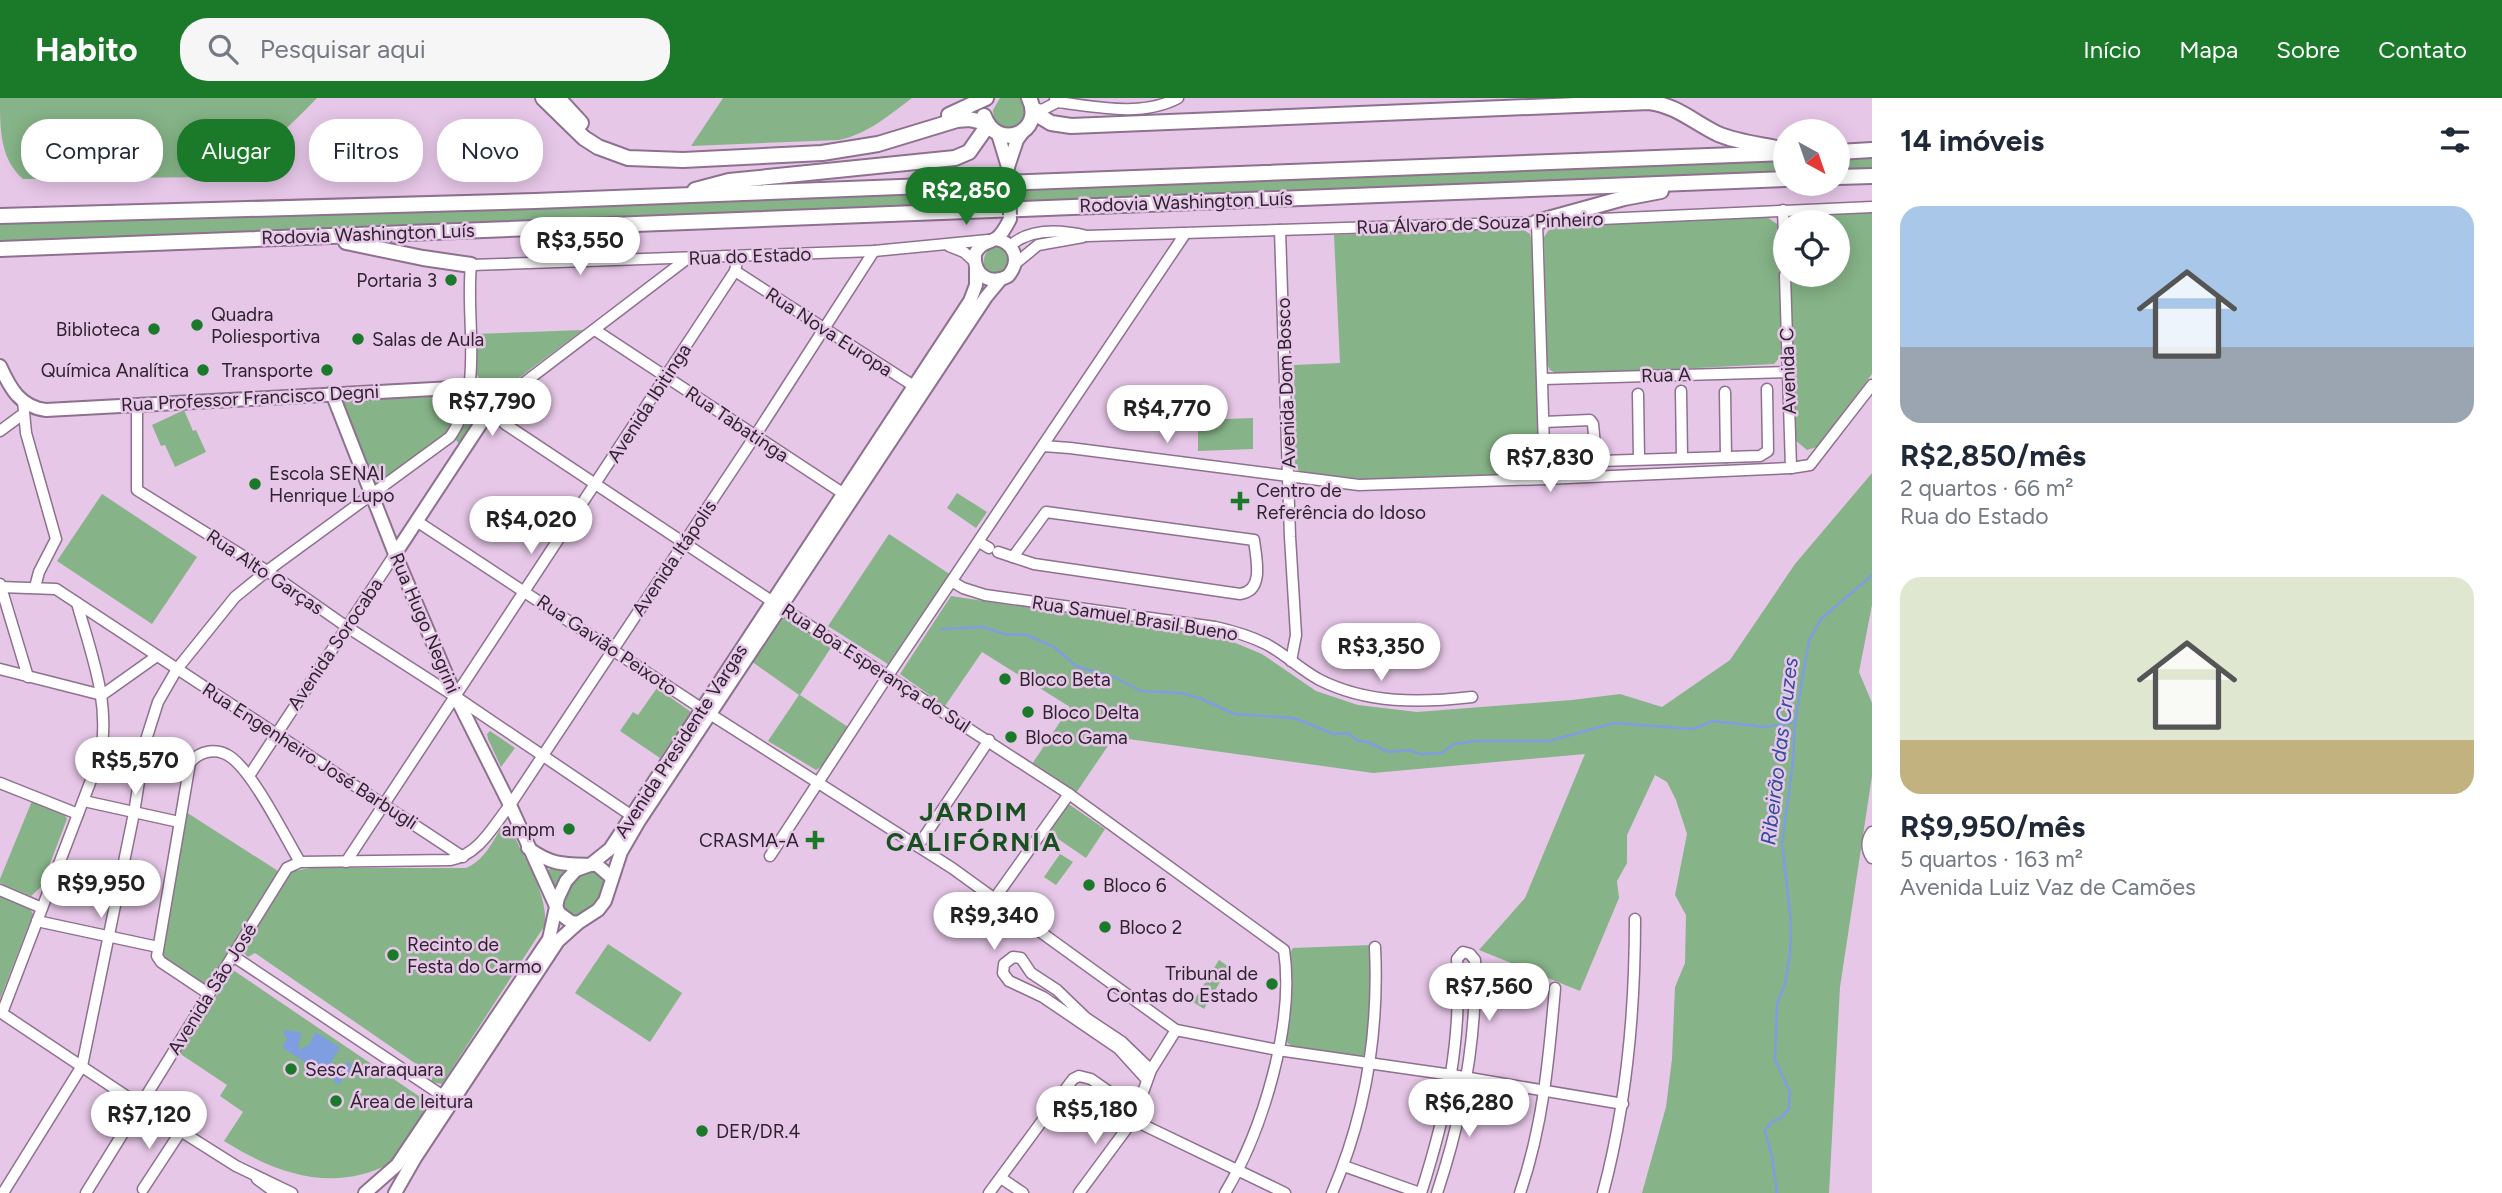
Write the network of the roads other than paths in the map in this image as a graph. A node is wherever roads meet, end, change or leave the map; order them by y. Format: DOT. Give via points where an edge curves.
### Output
graph roads {
  1 [pos="543,98"];
  2 [pos="558,98"];
  3 [pos="987,98"];
  4 [pos="1097,98"];
  5 [pos="1178,98"];
  6 [pos="1059,99"];
  7 [pos="1031,106"];
  8 [pos="1110,108"];
  9 [pos="991,127"];
  10 [pos="1026,129"];
  11 [pos="1773,149"];
  12 [pos="1872,150"];
  13 [pos="1850,151"];
  14 [pos="1773,152"];
  15 [pos="1008,169"];
  16 [pos="1872,176"];
  17 [pos="1850,177"];
  18 [pos="1773,179"];
  19 [pos="1748,180"];
  20 [pos="670,196"];
  21 [pos="1872,207"];
  22 [pos="1773,210"];
  23 [pos="1783,210"];
  24 [pos="0,216"];
  25 [pos="1010,217"];
  26 [pos="1537,222"];
  27 [pos="1280,230"];
  28 [pos="1185,234"];
  29 [pos="1087,236"];
  30 [pos="254,239"];
  31 [pos="992,239"];
  32 [pos="945,245"];
  33 [pos="1010,245"];
  34 [pos="0,249"];
  35 [pos="874,251"];
  36 [pos="738,257"];
  37 [pos="688,258"];
  38 [pos="1015,264"];
  39 [pos="471,265"];
  40 [pos="975,265"];
  41 [pos="735,271"];
  42 [pos="1001,279"];
  43 [pos="1785,287"];
  44 [pos="824,329"];
  45 [pos="595,330"];
  46 [pos="0,366"];
  47 [pos="1788,372"];
  48 [pos="667,377"];
  49 [pos="1543,379"];
  50 [pos="1872,384"];
  51 [pos="520,386"];
  52 [pos="471,387"];
  53 [pos="919,389"];
  54 [pos="1767,389"];
  55 [pos="1681,391"];
  56 [pos="1725,391"];
  57 [pos="332,393"];
  58 [pos="1638,394"];
  59 [pos="136,404"];
  60 [pos="23,408"];
  61 [pos="491,408"];
  62 [pos="1544,422"];
  63 [pos="0,431"];
  64 [pos="755,436"];
  65 [pos="1043,446"];
  66 [pos="1726,457"];
  67 [pos="1682,458"];
  68 [pos="1639,460"];
  69 [pos="1791,468"];
  70 [pos="1289,477"];
  71 [pos="1545,479"];
  72 [pos="596,485"];
  73 [pos="372,493"];
  74 [pos="844,495"];
  75 [pos="418,522"];
  76 [pos="389,538"];
  77 [pos="405,540"];
  78 [pos="979,542"];
  79 [pos="684,544"];
  80 [pos="395,554"];
  81 [pos="1013,557"];
  82 [pos="267,570"];
  83 [pos="953,582"];
  84 [pos="0,585"];
  85 [pos="35,587"];
  86 [pos="526,591"];
  87 [pos="77,603"];
  88 [pos="777,605"];
  89 [pos="347,628"];
  90 [pos="612,650"];
  91 [pos="157,656"];
  92 [pos="1292,661"];
  93 [pos="0,669"];
  94 [pos="177,669"];
  95 [pos="28,677"];
  96 [pos="887,677"];
  97 [pos="102,695"];
  98 [pos="1472,696"];
  99 [pos="456,697"];
  100 [pos="706,712"];
  101 [pos="276,734"];
  102 [pos="989,740"];
  103 [pos="542,757"];
  104 [pos="249,776"];
  105 [pos="0,783"];
  106 [pos="820,783"];
  107 [pos="1069,794"];
  108 [pos="84,801"];
  109 [pos="509,805"];
  110 [pos="383,806"];
  111 [pos="134,813"];
  112 [pos="78,814"];
  113 [pos="635,818"];
  114 [pos="179,822"];
  115 [pos="1872,832"];
  116 [pos="918,846"];
  117 [pos="528,848"];
  118 [pos="771,856"];
  119 [pos="463,857"];
  120 [pos="1872,858"];
  121 [pos="300,862"];
  122 [pos="346,862"];
  123 [pos="590,865"];
  124 [pos="612,878"];
  125 [pos="0,890"];
  126 [pos="996,898"];
  127 [pos="556,907"];
  128 [pos="42,908"];
  129 [pos="1635,919"];
  130 [pos="37,921"];
  131 [pos="578,923"];
  132 [pos="109,937"];
  133 [pos="1375,947"];
  134 [pos="158,952"];
  135 [pos="233,956"];
  136 [pos="1555,988"];
  137 [pos="209,994"];
  138 [pos="1,1012"];
  139 [pos="1084,1020"];
  140 [pos="1176,1030"];
  141 [pos="1278,1050"];
  142 [pos="1370,1064"];
  143 [pos="82,1066"];
  144 [pos="1452,1074"];
  145 [pos="1149,1075"];
  146 [pos="1466,1077"];
  147 [pos="1545,1090"];
  148 [pos="443,1096"];
  149 [pos="1623,1104"];
  150 [pos="141,1106"];
  151 [pos="1134,1115"];
  152 [pos="181,1131"];
  153 [pos="1344,1166"];
  154 [pos="1239,1171"];
  155 [pos="1001,1178"];
  156 [pos="261,1186"];
  157 [pos="143,1189"];
  158 [pos="5,1190"];
  159 [pos="86,1193"];
  160 [pos="276,1193"];
  161 [pos="292,1193"];
  162 [pos="365,1193"];
  163 [pos="395,1193"];
  164 [pos="989,1193"];
  165 [pos="1023,1193"];
  166 [pos="1079,1193"];
  167 [pos="1225,1193"];
  168 [pos="1285,1193"];
  169 [pos="1332,1193"];
  170 [pos="1421,1193"];
  171 [pos="1437,1193"];
  172 [pos="1520,1193"];
  173 [pos="1604,1193"];
  1 -- 9 [label="highway" via="584,138 628,158 822,153 878,144 957,120"];
  2 -- 3 [label="highway" via="598,137 646,153 799,148 860,141 961,111"];
  3 -- 9 [label="highway" via="984,107"];
  4 -- 8 [label="street"];
  5 -- 8 [label="street" via="1152,108"];
  6 -- 7 [label="street" via="1042,110"];
  6 -- 8 [label="street"];
  7 -- 10 [label="highway"];
  7 -- 11 [label="highway" via="1051,123 1071,126 1649,102 1665,104 1716,133"];
  9 -- 10 [label="highway" via="1016,135"];
  9 -- 15 [label="main road"];
  9 -- 20 [label="highway" via="969,152 955,159 729,181"];
  10 -- 15 [label="main road" via="1017,140"];
  12 -- 13 [label="highway"];
  14 -- 20 [label="highway, Rodovia Washington Luís"];
  15 -- 25 [label="main road, bridge"];
  16 -- 17 [label="highway"];
  18 -- 19 [label="highway, Rodovia Washington Luís"];
  19 -- 26 [label="highway" via="1636,195"];
  19 -- 30 [label="highway, Rodovia Washington Luís"];
  20 -- 24 [label="highway, Rodovia Washington Luís"];
  21 -- 23 [label="street, Rua Álvaro de Souza Pinheiro"];
  22 -- 26 [label="street, Rua Álvaro de Souza Pinheiro"];
  25 -- 31 [label="main road"];
  25 -- 33 [label="main road"];
  26 -- 27 [label="street, Rua Álvaro de Souza Pinheiro"];
  26 -- 49 [label="street"];
  27 -- 28 [label="street, Rua Álvaro de Souza Pinheiro"];
  27 -- 70 [label="street, Avenida Dom Bosco"];
  28 -- 29 [label="street, Rua Álvaro de Souza Pinheiro"];
  28 -- 65 [label="street"];
  29 -- 33 [label="street, Rua Álvaro de Souza Pinheiro" via="1042,232"];
  29 -- 38 [label="street, Rua Álvaro de Souza Pinheiro" via="1038,246"];
  30 -- 34 [label="highway, Rodovia Washington Luís"];
  30 -- 39 [label="highway" via="321,239"];
  31 -- 32 [label="street, Rua do Estado"];
  31 -- 33 [label="main road"];
  31 -- 40 [label="main road" via="978,248"];
  32 -- 35 [label="street, Rua do Estado"];
  32 -- 40 [label="street" via="964,252"];
  33 -- 38 [label="main road"];
  35 -- 36 [label="street, Rua do Estado"];
  35 -- 44 [label="street, Avenida Itápolis"];
  36 -- 37 [label="street, Rua do Estado"];
  36 -- 41 [label="street, Avenida Ibitinga"];
  37 -- 39 [label="street, Rua do Estado"];
  37 -- 45 [label="street"];
  38 -- 42 [label="main road"];
  39 -- 52 [label="street"];
  40 -- 42 [label="main road" via="987,279"];
  40 -- 53 [label="main road, Avenida Presidente Vargas" via="976,285 970,301"];
  41 -- 44 [label="street, Rua Nova Europa"];
  41 -- 48 [label="street, Avenida Ibitinga"];
  42 -- 53 [label="main road, Avenida Presidente Vargas"];
  43 -- 47 [label="street, Avenida C"];
  44 -- 53 [label="street, Rua Nova Europa"];
  44 -- 64 [label="street, Avenida Itápolis"];
  45 -- 48 [label="street, Rua Tabatinga"];
  45 -- 51 [label="street"];
  46 -- 60 [label="main road"];
  47 -- 49 [label="street, Rua A"];
  47 -- 69 [label="street, Avenida C"];
  48 -- 64 [label="street, Rua Tabatinga"];
  48 -- 72 [label="street, Avenida Ibitinga"];
  49 -- 62 [label="street"];
  50 -- 69 [label="street" via="1810,465"];
  51 -- 52 [label="street, Rua Professor Francisco Degni"];
  51 -- 61 [label="street"];
  52 -- 57 [label="main road, Rua Professor Francisco Degni"];
  52 -- 61 [label="main road, Rua Boa Esperança do Sul"];
  52 -- 73 [label="street" via="450,437"];
  53 -- 74 [label="main road, Avenida Presidente Vargas"];
  53 -- 88 [label="main road, Avenida Presidente Vargas"];
  54 -- 66 [label="street" via="1768,451 1760,456"];
  55 -- 67 [label="street"];
  56 -- 66 [label="street"];
  57 -- 59 [label="main road, Rua Professor Francisco Degni"];
  57 -- 73 [label="main road, Rua Hugo Negrini"];
  58 -- 68 [label="street"];
  59 -- 60 [label="main road, Rua Professor Francisco Degni"];
  59 -- 82 [label="street, Rua Alto Garças" via="137,490"];
  60 -- 63 [label="street"];
  60 -- 85 [label="street" via="56,539"];
  61 -- 72 [label="street, Rua Boa Esperança do Sul" via="505,424"];
  61 -- 75 [label="main road, Avenida Sorocaba"];
  62 -- 68 [label="street" via="1590,420 1597,460"];
  62 -- 71 [label="street"];
  64 -- 74 [label="street, Rua Tabatinga"];
  64 -- 79 [label="street, Avenida Itápolis"];
  65 -- 70 [label="street"];
  65 -- 78 [label="street"];
  66 -- 67 [label="street"];
  67 -- 68 [label="street"];
  69 -- 71 [label="street"];
  70 -- 71 [label="street" via="1359,485"];
  70 -- 92 [label="street, Avenida Dom Bosco" via="1296,635"];
  72 -- 79 [label="street, Rua Boa Esperança do Sul"];
  72 -- 86 [label="street, Avenida Ibitinga"];
  73 -- 76 [label="main road, Rua Hugo Negrini"];
  73 -- 82 [label="street"];
  74 -- 88 [label="main road, Avenida Presidente Vargas"];
  75 -- 77 [label="main road, Avenida Sorocaba"];
  75 -- 86 [label="street, Rua Gavião Peixoto"];
  76 -- 77 [label="main road"];
  76 -- 80 [label="main road, Rua Hugo Negrini"];
  77 -- 80 [label="main road, Avenida Sorocaba"];
  78 -- 81 [label="street"];
  78 -- 83 [label="street"];
  79 -- 88 [label="street, Rua Boa Esperança do Sul"];
  79 -- 90 [label="street, Avenida Itápolis"];
  80 -- 89 [label="street, Avenida Sorocaba"];
  80 -- 99 [label="main road, Rua Hugo Negrini"];
  81 -- 81 [label="street" via="1034,564 1240,594 1254,588 1257,579 1254,540 1046,512"];
  82 -- 89 [label="street, Rua Alto Garças"];
  82 -- 94 [label="street" via="235,597"];
  83 -- 92 [label="street, Rua Samuel Brasil Bueno" via="985,595 1224,629 1268,645"];
  83 -- 96 [label="street"];
  84 -- 85 [label="street, Rua Engenheiro José Barbugli"];
  84 -- 95 [label="street"];
  85 -- 87 [label="street, Rua Engenheiro José Barbugli" via="56,589"];
  86 -- 90 [label="street, Rua Gavião Peixoto"];
  86 -- 99 [label="street, Avenida Ibitinga"];
  87 -- 91 [label="street, Rua Engenheiro José Barbugli"];
  87 -- 97 [label="street"];
  88 -- 96 [label="street, Rua Boa Esperança do Sul"];
  88 -- 100 [label="main road, Avenida Presidente Vargas"];
  89 -- 99 [label="street, Rua Alto Garças"];
  89 -- 101 [label="street, Avenida Sorocaba"];
  90 -- 100 [label="street, Rua Gavião Peixoto"];
  90 -- 103 [label="street, Avenida Itápolis"];
  91 -- 94 [label="street, Rua Engenheiro José Barbugli"];
  91 -- 97 [label="street"];
  92 -- 98 [label="street, Rua Samuel Brasil Bueno" via="1318,679 1356,694 1397,701"];
  93 -- 95 [label="street"];
  94 -- 101 [label="street, Rua Engenheiro José Barbugli"];
  94 -- 111 [label="street" via="158,702 145,743"];
  95 -- 97 [label="street"];
  96 -- 102 [label="street, Rua Boa Esperança do Sul"];
  96 -- 106 [label="street"];
  97 -- 108 [label="street" via="105,729 101,754"];
  99 -- 103 [label="street, Rua Alto Garças"];
  99 -- 109 [label="main road, Rua Hugo Negrini"];
  99 -- 110 [label="street, Avenida Ibitinga"];
  100 -- 106 [label="street, Rua Gavião Peixoto"];
  100 -- 113 [label="main road, Avenida Presidente Vargas"];
  101 -- 104 [label="street, Avenida Sorocaba"];
  101 -- 110 [label="street, Rua Engenheiro José Barbugli"];
  102 -- 107 [label="street, Rua Boa Esperança do Sul"];
  102 -- 116 [label="street"];
  103 -- 109 [label="street, Avenida Itápolis"];
  103 -- 113 [label="street, Rua Alto Garças"];
  104 -- 114 [label="street" via="221,752 196,755 190,763"];
  104 -- 121 [label="street"];
  105 -- 112 [label="street"];
  106 -- 116 [label="street, Rua Gavião Peixoto"];
  106 -- 118 [label="street"];
  107 -- 126 [label="street"];
  107 -- 141 [label="street, Rua Boa Esperança do Sul" via="1284,950 1287,969"];
  108 -- 111 [label="street"];
  108 -- 112 [label="street"];
  109 -- 117 [label="main road, Rua Hugo Negrini"];
  109 -- 119 [label="street, Avenida Itápolis" via="480,844"];
  110 -- 119 [label="street, Rua Engenheiro José Barbugli"];
  110 -- 122 [label="street, Avenida Ibitinga"];
  111 -- 114 [label="street"];
  111 -- 132 [label="street"];
  112 -- 128 [label="street"];
  113 -- 123 [label="main road, Avenida Presidente Vargas"];
  113 -- 124 [label="main road, Avenida Presidente Vargas"];
  114 -- 134 [label="street"];
  115 -- 120 [label="street" via="1867,841"];
  116 -- 126 [label="street, Rua Gavião Peixoto"];
  117 -- 123 [label="main road" via="555,863"];
  117 -- 127 [label="main road, Rua Hugo Negrini"];
  119 -- 122 [label="street"];
  121 -- 122 [label="street"];
  121 -- 135 [label="street, Avenida São José" via="287,868"];
  123 -- 124 [label="main road" via="597,865"];
  123 -- 127 [label="main road, Avenida Presidente Vargas" via="576,870 566,881"];
  124 -- 131 [label="main road, Avenida Presidente Vargas" via="605,901"];
  125 -- 128 [label="street"];
  126 -- 140 [label="street, Rua Gavião Peixoto"];
  127 -- 131 [label="main road" via="564,918"];
  127 -- 148 [label="main road, Avenida Presidente Vargas" via="549,939"];
  128 -- 130 [label="street"];
  129 -- 149 [label="street" via="1634,1006"];
  130 -- 132 [label="street"];
  130 -- 138 [label="street"];
  131 -- 163 [label="main road, Avenida Presidente Vargas" via="558,941"];
  132 -- 134 [label="street"];
  132 -- 143 [label="street"];
  133 -- 142 [label="street"];
  134 -- 137 [label="street" via="161,962"];
  135 -- 137 [label="street, Avenida São José"];
  135 -- 148 [label="street"];
  136 -- 147 [label="street"];
  137 -- 150 [label="street, Avenida São José"];
  138 -- 143 [label="street"];
  139 -- 139 [label="street" via="1070,1002 1031,973 1021,958 1006,961 1005,977"];
  139 -- 145 [label="street" via="1120,1045"];
  140 -- 141 [label="street"];
  140 -- 145 [label="street"];
  141 -- 142 [label="street"];
  141 -- 154 [label="street" via="1263,1112"];
  142 -- 144 [label="street"];
  142 -- 153 [label="street"];
  143 -- 150 [label="street"];
  143 -- 158 [label="street"];
  144 -- 146 [label="street"];
  144 -- 146 [label="street" via="1457,1045 1457,959 1463,952 1473,956 1475,965"];
  144 -- 170 [label="street"];
  145 -- 151 [label="street"];
  146 -- 147 [label="street"];
  146 -- 171 [label="street"];
  147 -- 149 [label="street"];
  147 -- 172 [label="street"];
  148 -- 162 [label="main road, Avenida Presidente Vargas" via="397,1165"];
  149 -- 173 [label="street"];
  150 -- 152 [label="street"];
  150 -- 159 [label="street, Avenida São José"];
  151 -- 154 [label="street"];
  151 -- 155 [label="street" via="1091,1079 1079,1076 1069,1083"];
  151 -- 166 [label="street"];
  152 -- 156 [label="street" via="253,1175"];
  152 -- 157 [label="street"];
  153 -- 169 [label="street"];
  153 -- 170 [label="street"];
  154 -- 167 [label="street"];
  154 -- 168 [label="street"];
  155 -- 164 [label="street"];
  155 -- 165 [label="street"];
  156 -- 160 [label="street"];
  156 -- 161 [label="street"];
}
